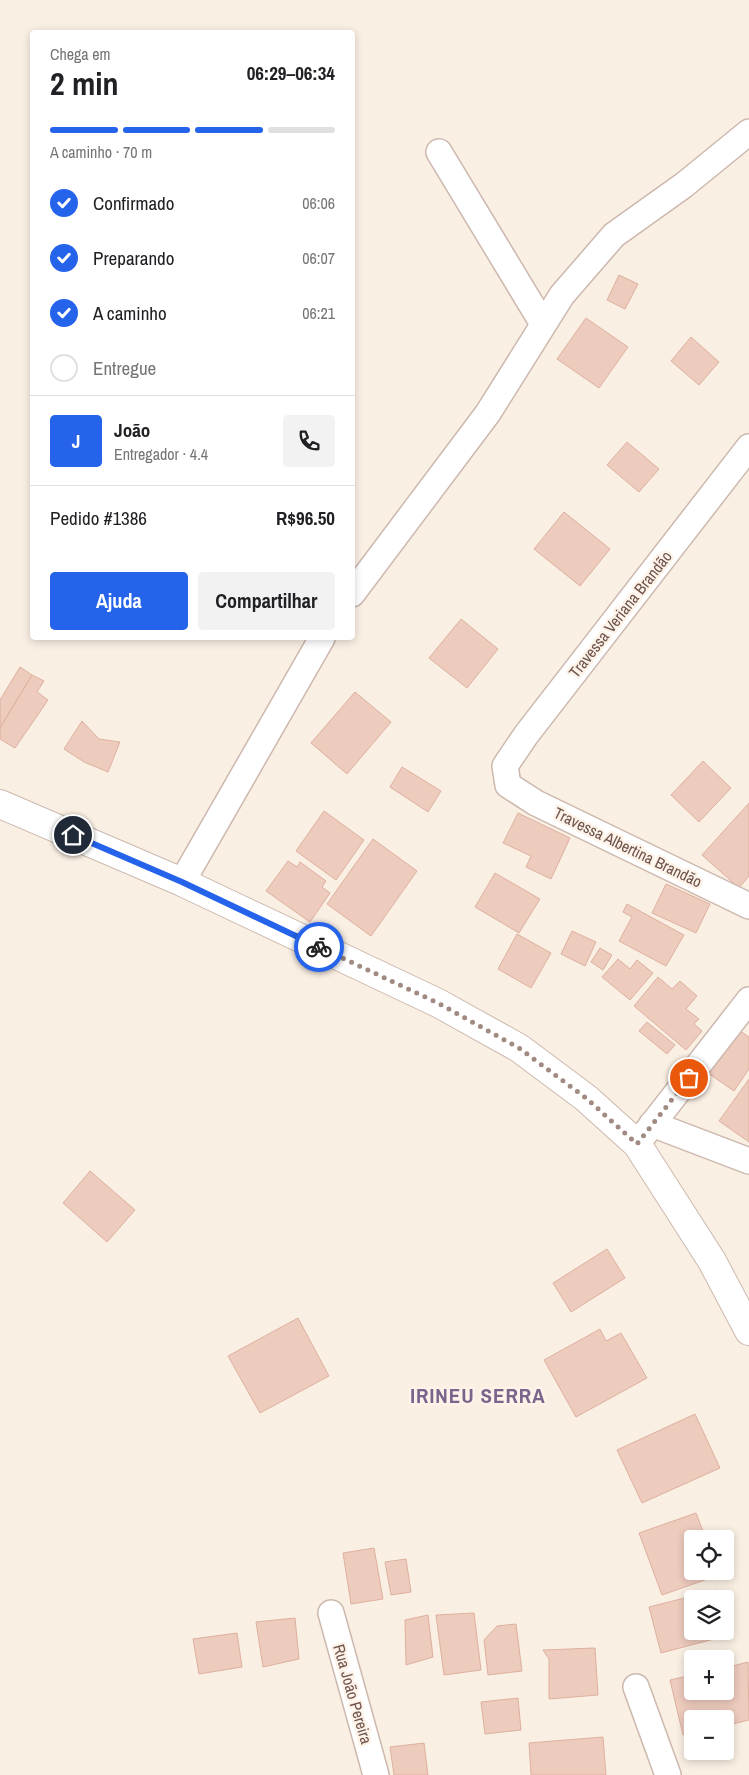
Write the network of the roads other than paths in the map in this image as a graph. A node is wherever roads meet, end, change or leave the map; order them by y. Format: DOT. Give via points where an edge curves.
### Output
graph roads {
  1 [pos="749,132"];
  2 [pos="439,152"];
  3 [pos="543,324"];
  4 [pos="749,447"];
  5 [pos="355,590"];
  6 [pos="321,640"];
  7 [pos="508,785"];
  8 [pos="0,804"];
  9 [pos="182,882"];
  10 [pos="749,906"];
  11 [pos="749,1000"];
  12 [pos="645,1134"];
  13 [pos="749,1161"];
  14 [pos="749,1331"];
  15 [pos="331,1613"];
  16 [pos="636,1687"];
  17 [pos="376,1775"];
  18 [pos="668,1775"];
  1 -- 3 [label="street" via="684,186 614,235 562,295"];
  2 -- 3 [label="street"];
  3 -- 5 [label="street" via="488,413"];
  4 -- 7 [label="street, Travessa Veriana Brandão" via="526,735 505,766"];
  6 -- 9 [label="street"];
  7 -- 10 [label="street, Travessa Albertina Brandão" via="536,803"];
  8 -- 9 [label="street"];
  9 -- 12 [label="street" via="438,1003 519,1048 586,1098"];
  11 -- 12 [label="street"];
  12 -- 13 [label="street"];
  12 -- 14 [label="street"];
  15 -- 17 [label="street, Rua João Pereira"];
  16 -- 18 [label="street"];
}
